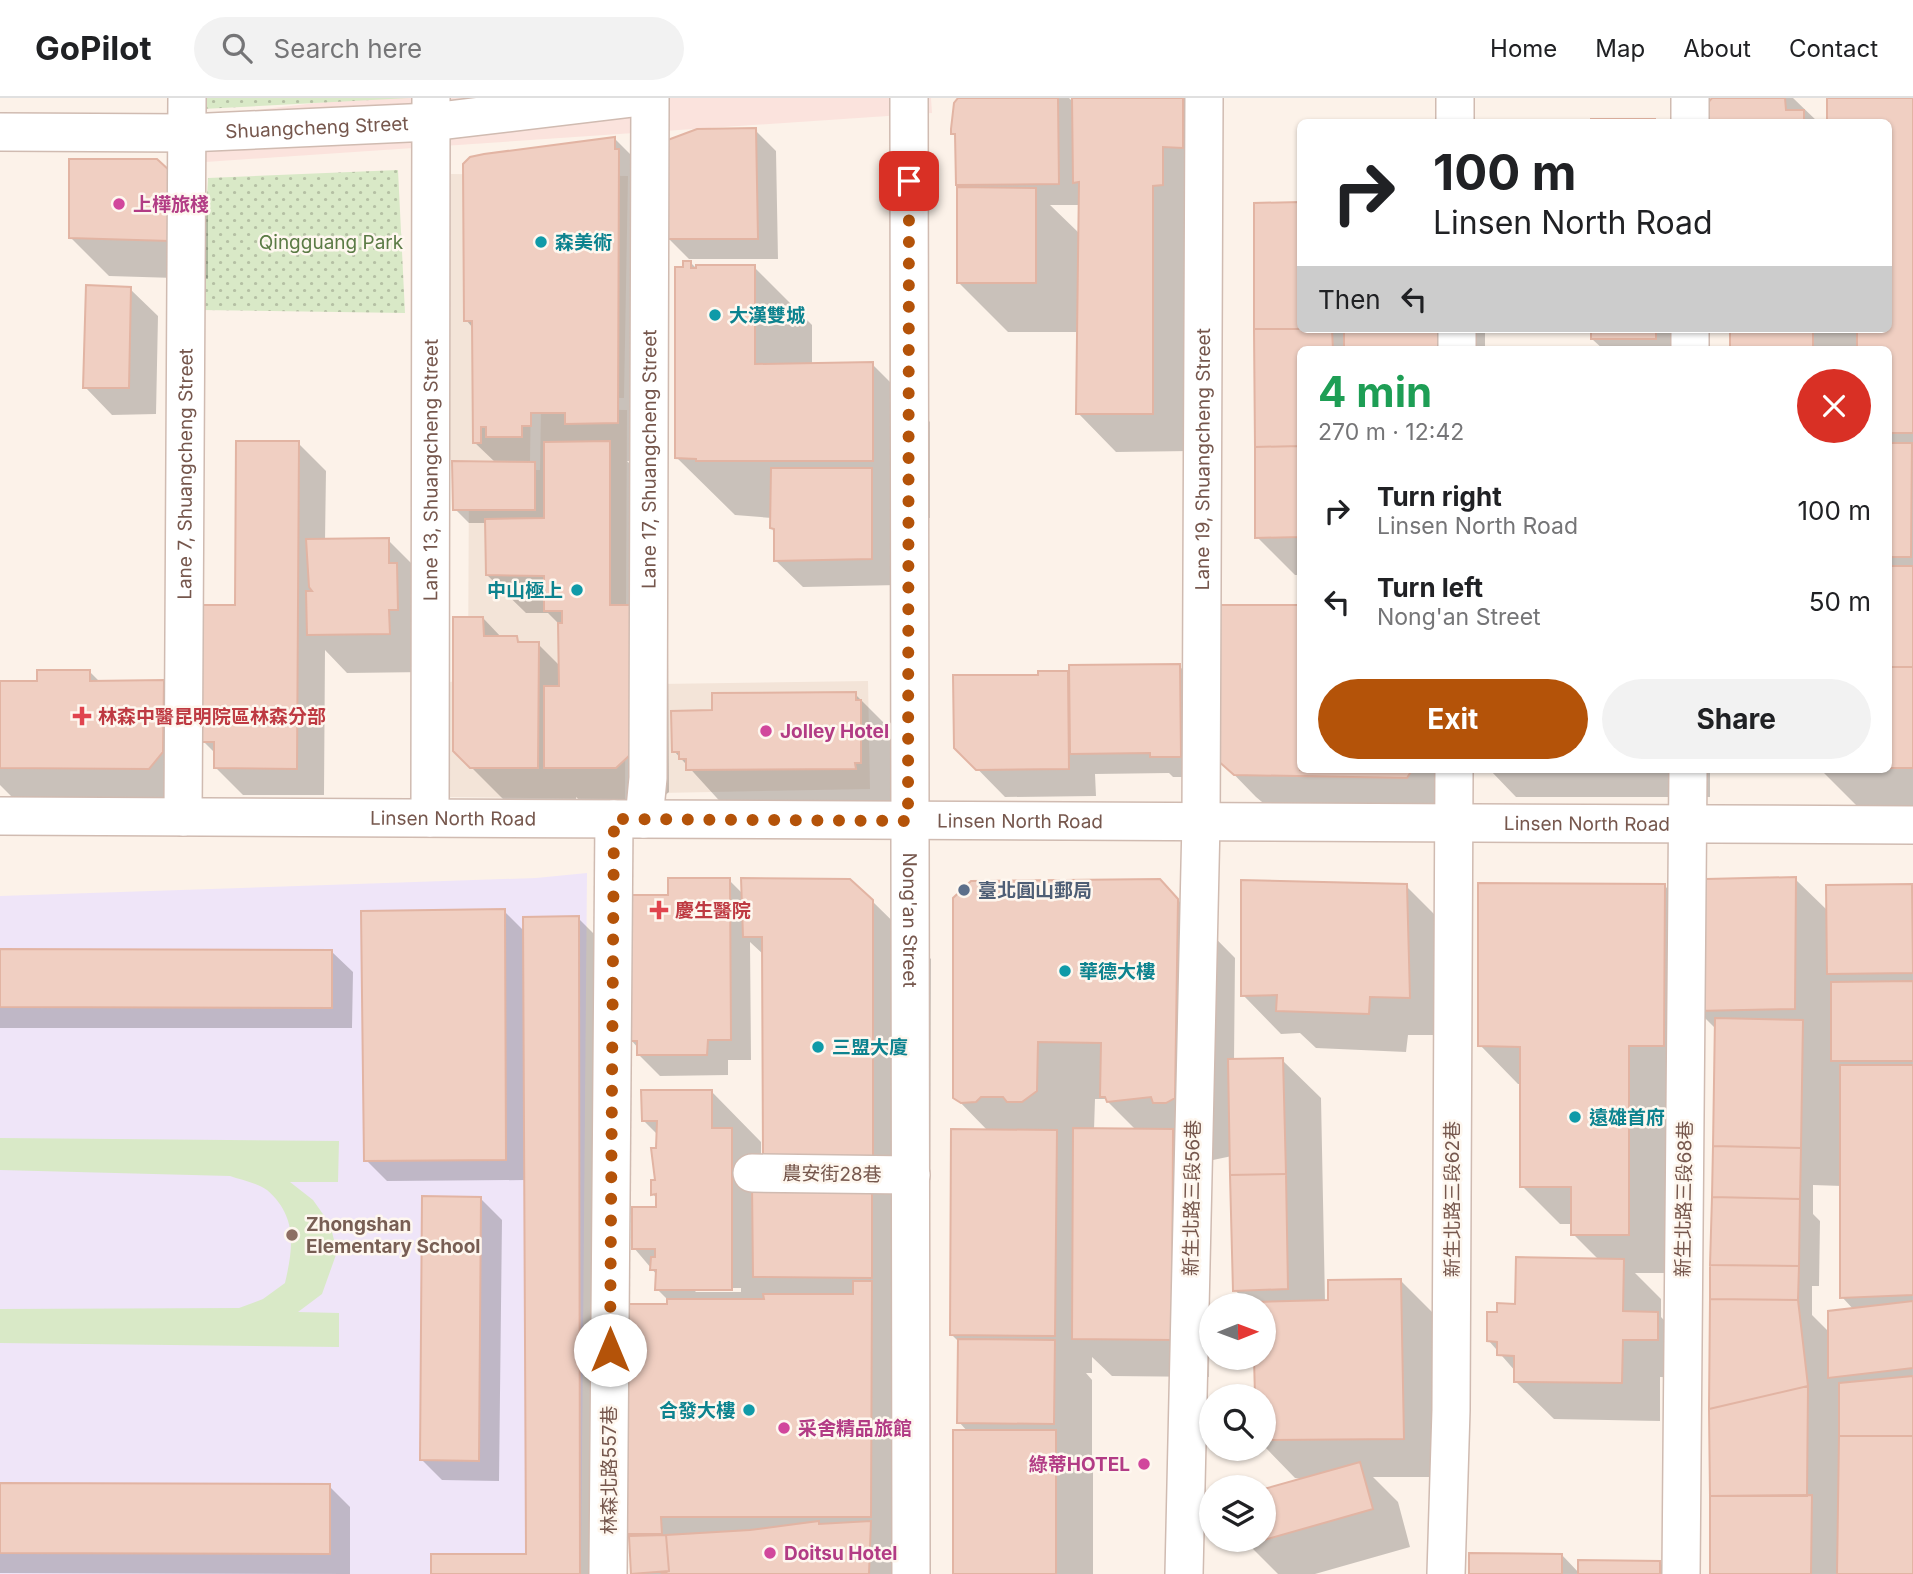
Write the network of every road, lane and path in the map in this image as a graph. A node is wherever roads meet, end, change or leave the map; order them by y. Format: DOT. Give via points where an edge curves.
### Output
graph roads {
  1 [pos="633,98"];
  2 [pos="650,98"];
  3 [pos="909,98"];
  4 [pos="1204,98"];
  5 [pos="1455,98"];
  6 [pos="1690,98"];
  7 [pos="431,110"];
  8 [pos="187,115"];
  9 [pos="1455,119"];
  10 [pos="1690,119"];
  11 [pos="0,132"];
  12 [pos="1454,773"];
  13 [pos="1688,773"];
  14 [pos="0,816"];
  15 [pos="183,817"];
  16 [pos="430,818"];
  17 [pos="629,819"];
  18 [pos="908,821"];
  19 [pos="1201,822"];
  20 [pos="1453,823"];
  21 [pos="1688,825"];
  22 [pos="1913,825"];
  23 [pos="752,1173"];
  24 [pos="911,1175"];
  25 [pos="608,1574"];
  26 [pos="911,1574"];
  27 [pos="1184,1574"];
  28 [pos="1446,1574"];
  29 [pos="1681,1574"];
  1 -- 7 [label="street, Shuangcheng Street"];
  2 -- 17 [label="street, Lane 17, Shuangcheng Street" via="648,765"];
  3 -- 18 [label="street, Nong'an Street"];
  4 -- 19 [label="street, Lane 19, Shuangcheng Street"];
  5 -- 9 [label="street"];
  6 -- 10 [label="street"];
  7 -- 8 [label="street, Shuangcheng Street"];
  7 -- 16 [label="street, Lane 13, Shuangcheng Street"];
  8 -- 11 [label="street, Shuangcheng Street"];
  8 -- 15 [label="street, Lane 7, Shuangcheng Street"];
  12 -- 20 [label="street, 新生北路三段62巷"];
  13 -- 21 [label="street, 新生北路三段68巷"];
  14 -- 15 [label="street, Linsen North Road"];
  15 -- 16 [label="street, Linsen North Road"];
  16 -- 17 [label="street, Linsen North Road"];
  17 -- 18 [label="street, Linsen North Road"];
  17 -- 25 [label="street, 林森北路557巷"];
  18 -- 19 [label="street, Linsen North Road"];
  18 -- 24 [label="street, Nong'an Street"];
  19 -- 20 [label="street, Linsen North Road"];
  19 -- 27 [label="street, 新生北路三段56巷"];
  20 -- 21 [label="street, Linsen North Road"];
  20 -- 28 [label="street, 新生北路三段62巷"];
  21 -- 22 [label="street, Linsen North Road"];
  21 -- 29 [label="street, 新生北路三段68巷"];
  23 -- 24 [label="street, 農安街28巷"];
  24 -- 26 [label="street, Nong'an Street"];
}
